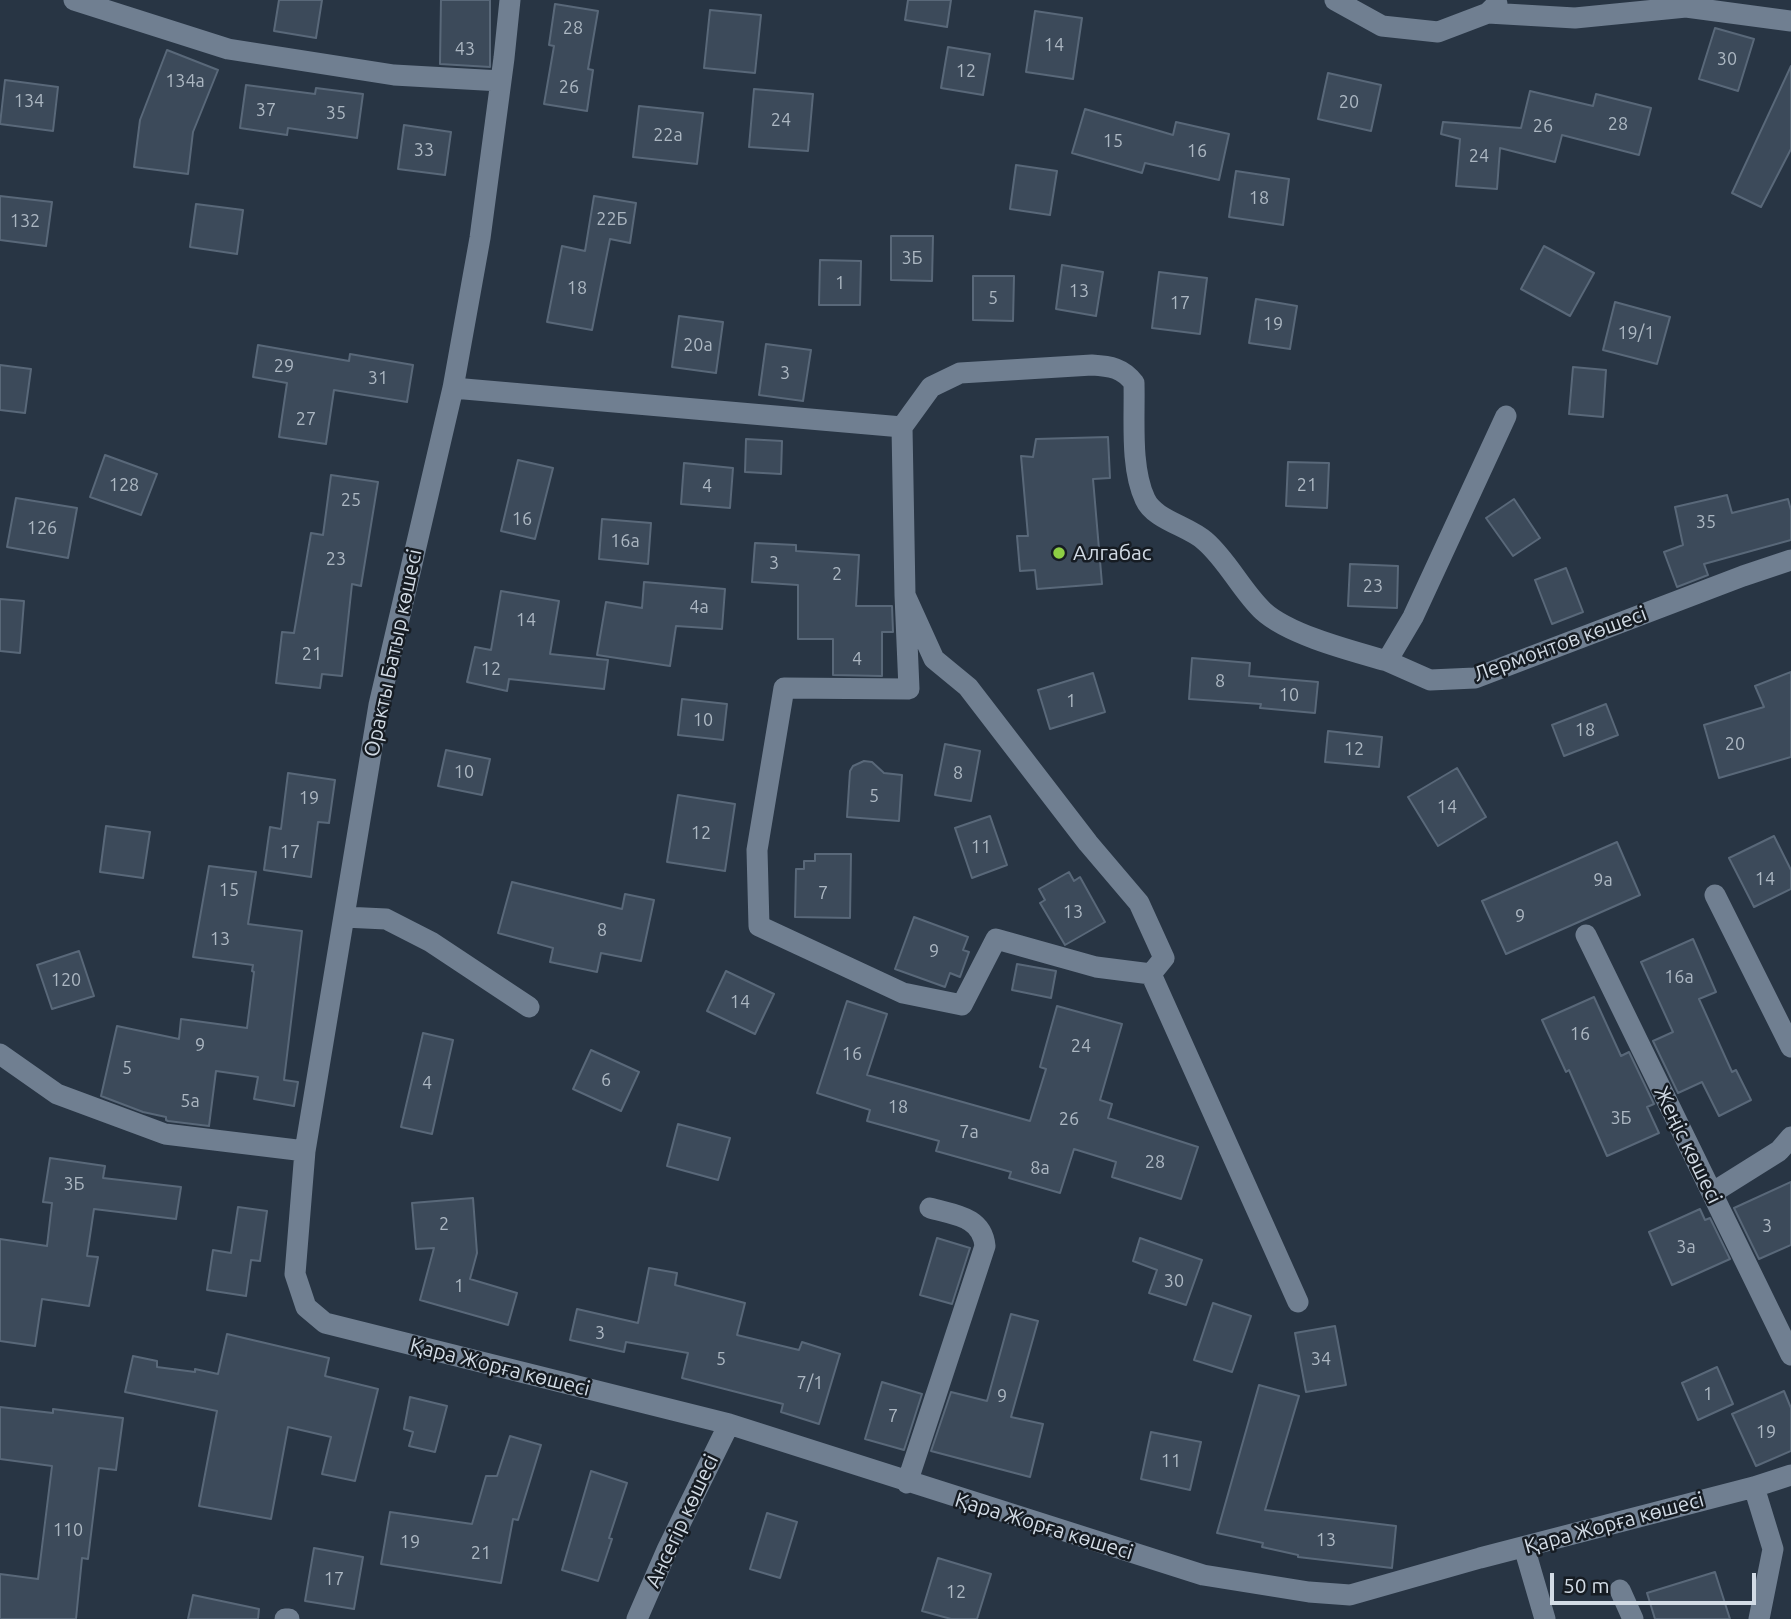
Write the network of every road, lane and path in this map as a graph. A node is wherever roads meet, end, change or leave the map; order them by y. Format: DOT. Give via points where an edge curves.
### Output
graph roads {
  1 [pos="74,0"];
  2 [pos="510,0"];
  3 [pos="1335,0"];
  4 [pos="1495,6"];
  5 [pos="1791,21"];
  6 [pos="501,81"];
  7 [pos="453,388"];
  8 [pos="1506,416"];
  9 [pos="902,427"];
  10 [pos="1791,560"];
  11 [pos="905,595"];
  12 [pos="1387,661"];
  13 [pos="1715,895"];
  14 [pos="344,917"];
  15 [pos="1586,935"];
  16 [pos="1151,975"];
  17 [pos="529,1007"];
  18 [pos="1791,1046"];
  19 [pos="0,1054"];
  20 [pos="1791,1137"];
  21 [pos="305,1151"];
  22 [pos="1712,1193"];
  23 [pos="930,1208"];
  24 [pos="1298,1302"];
  25 [pos="306,1307"];
  26 [pos="1791,1355"];
  27 [pos="729,1424"];
  28 [pos="1791,1475"];
  29 [pos="907,1483"];
  30 [pos="1754,1487"];
  31 [pos="1524,1547"];
  32 [pos="1620,1590"];
  33 [pos="637,1619"];
  34 [pos="1545,1619"];
  35 [pos="1633,1619"];
  36 [pos="1759,1619"];
  1 -- 6 [label="street" via="228,49 394,75"];
  2 -- 6 [label="street, Оракты Батыр көшесі"];
  3 -- 4 [label="street" via="1382,26 1438,33"];
  4 -- 5 [label="street" via="1575,18 1686,7"];
  6 -- 7 [label="street, Оракты Батыр көшесі" via="480,238"];
  7 -- 9 [label="street"];
  7 -- 14 [label="street, Оракты Батыр көшесі" via="379,705"];
  8 -- 12 [label="street" via="1413,617"];
  9 -- 11 [label="street"];
  9 -- 12 [label="street, Лермонтов көшесі" via="932,387 960,373 1092,365 1128,374 1134,383 1137,478 1146,503 1207,542 1265,613 1298,632"];
  10 -- 12 [label="street, Лермонтов көшесі" via="1475,678 1430,680"];
  11 -- 16 [label="street" via="934,659 968,687 1139,903 1164,958"];
  11 -- 16 [label="street" via="909,689 784,688 757,850 759,926 903,993 962,1005 996,939 1096,967"];
  13 -- 18 [label="street"];
  14 -- 17 [label="street" via="386,919"];
  14 -- 21 [label="street, Оракты Батыр көшесі"];
  15 -- 22 [label="street, Жеңіс көшесі"];
  16 -- 24 [label="street"];
  19 -- 21 [label="street" via="57,1094 165,1134"];
  20 -- 22 [label="street" via="1779,1151"];
  21 -- 25 [label="street, Оракты Батыр көшесі" via="295,1274"];
  22 -- 26 [label="street, Жеңіс көшесі"];
  23 -- 29 [label="street" via="976,1223 985,1245"];
  25 -- 27 [label="street, Қара Жорға көшесі" via="325,1323"];
  27 -- 29 [label="street, Қара Жорға көшесі"];
  27 -- 33 [label="street, Ансегір көшесі"];
  28 -- 30 [label="street, Қара Жорға көшесі"];
  29 -- 31 [label="street, Қара Жорға көшесі" via="1203,1575 1309,1592 1350,1595"];
  30 -- 31 [label="street, Қара Жорға көшесі"];
  30 -- 36 [label="street" via="1773,1549"];
  31 -- 34 [label="street"];
  32 -- 35 [label="street"];
}
